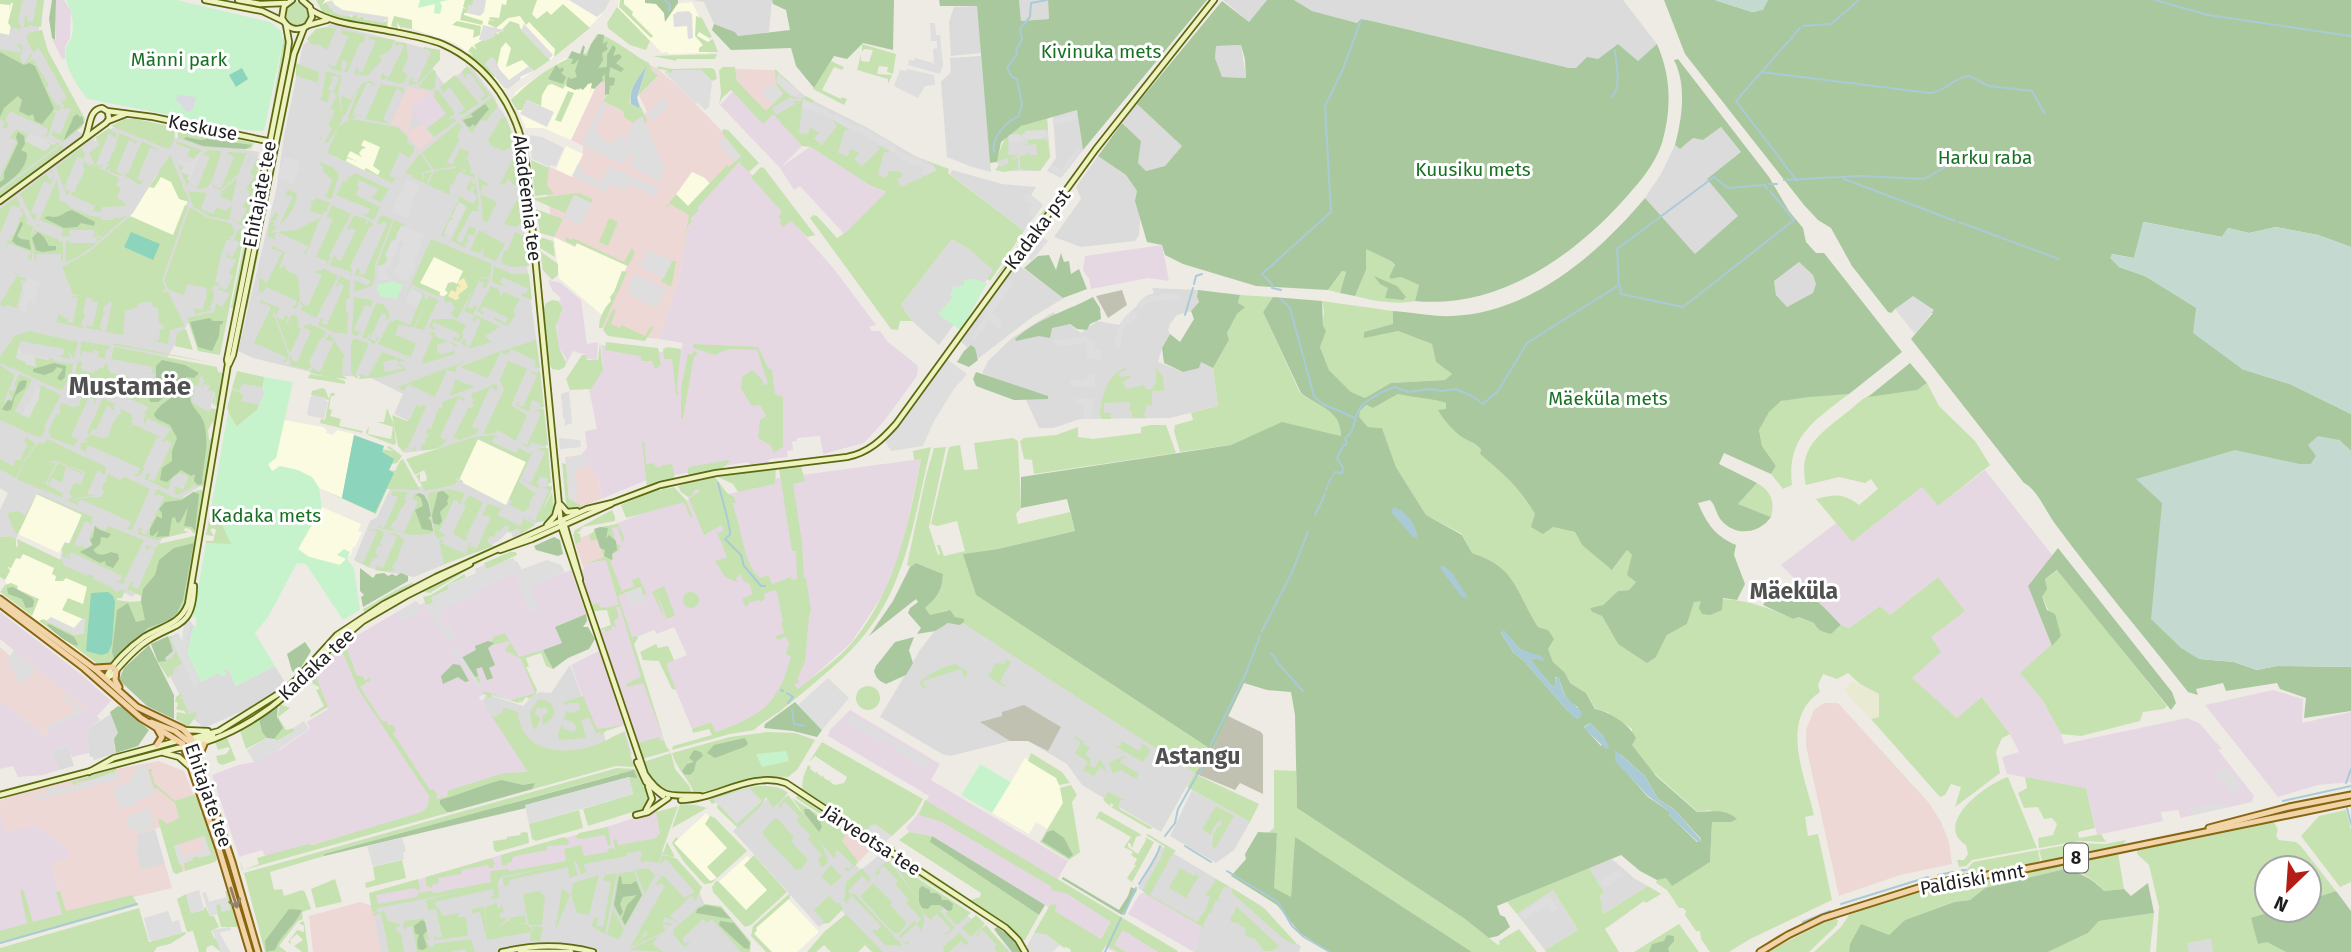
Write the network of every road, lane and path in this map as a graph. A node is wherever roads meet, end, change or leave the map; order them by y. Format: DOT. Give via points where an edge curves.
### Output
graph roads {
  1 [pos="205,0"];
  2 [pos="238,0"];
  3 [pos="302,0"];
  4 [pos="1214,0"];
  5 [pos="290,1"];
  6 [pos="310,5"];
  7 [pos="328,20"];
  8 [pos="285,23"];
  9 [pos="306,27"];
  10 [pos="282,94"];
  11 [pos="107,111"];
  12 [pos="130,113"];
  13 [pos="92,119"];
  14 [pos="105,123"];
  15 [pos="273,125"];
  16 [pos="85,138"];
  17 [pos="257,138"];
  18 [pos="273,142"];
  19 [pos="0,201"];
  20 [pos="858,455"];
  21 [pos="559,501"];
  22 [pos="612,503"];
  23 [pos="600,504"];
  24 [pos="587,509"];
  25 [pos="599,511"];
  26 [pos="577,520"];
  27 [pos="563,523"];
  28 [pos="545,530"];
  29 [pos="568,543"];
  30 [pos="0,598"];
  31 [pos="0,604"];
  32 [pos="338,638"];
  33 [pos="94,667"];
  34 [pos="84,668"];
  35 [pos="114,669"];
  36 [pos="106,678"];
  37 [pos="105,687"];
  38 [pos="283,691"];
  39 [pos="122,693"];
  40 [pos="273,697"];
  41 [pos="281,698"];
  42 [pos="273,703"];
  43 [pos="145,721"];
  44 [pos="156,727"];
  45 [pos="183,729"];
  46 [pos="219,731"];
  47 [pos="186,744"];
  48 [pos="204,744"];
  49 [pos="158,745"];
  50 [pos="636,751"];
  51 [pos="159,753"];
  52 [pos="199,759"];
  53 [pos="193,770"];
  54 [pos="89,772"];
  55 [pos="646,782"];
  56 [pos="662,793"];
  57 [pos="0,795"];
  58 [pos="2351,795"];
  59 [pos="700,796"];
  60 [pos="668,798"];
  61 [pos="2351,802"];
  62 [pos="646,810"];
  63 [pos="636,815"];
  64 [pos="2192,833"];
  65 [pos="250,952"];
  66 [pos="258,952"];
  67 [pos="502,952"];
  68 [pos="520,952"];
  69 [pos="571,952"];
  70 [pos="593,952"];
  71 [pos="1025,952"];
  72 [pos="1760,952"];
  1 -- 8 [label="main road" via="262,11"];
  2 -- 5 [label="main road" via="260,4"];
  3 -- 6 [label="main road, Akadeemia tee"];
  4 -- 20 [label="main road, Kadaka pst" via="1096,149 896,424"];
  5 -- 8 [label="main road, Ehitajate tee" via="282,14"];
  6 -- 7 [label="main road, Akadeemia tee"];
  6 -- 9 [label="main road, Ehitajate tee" via="312,17"];
  7 -- 9 [label="main road, Akadeemia tee"];
  7 -- 21 [label="main road, Akadeemia tee" via="426,40 462,54 491,81 517,121 526,162"];
  8 -- 9 [label="main road" via="296,30"];
  8 -- 10 [label="main road, Ehitajate tee" via="289,42"];
  9 -- 10 [label="main road, Ehitajate tee"];
  10 -- 15 [label="main road, Ehitajate tee"];
  10 -- 18 [label="main road, Ehitajate tee"];
  11 -- 12 [label="main road, Keskuse"];
  11 -- 13 [label="main road" via="96,109"];
  11 -- 14 [label="main road"];
  12 -- 14 [label="main road"];
  12 -- 17 [label="main road, Keskuse"];
  13 -- 14 [label="main road" via="97,125"];
  13 -- 16 [label="main road"];
  14 -- 16 [label="main road"];
  15 -- 17 [label="main road"];
  15 -- 18 [label="main road, Ehitajate tee"];
  16 -- 19 [label="main road"];
  17 -- 18 [label="main road, Keskuse"];
  18 -- 35 [label="main road, Ehitajate tee" via="227,360 193,602 174,629 147,641"];
  20 -- 22 [label="main road, Kadaka tee" via="716,473 660,485"];
  21 -- 24 [label="main road" via="571,513"];
  21 -- 27 [label="main road, Akadeemia tee"];
  21 -- 28 [label="main road"];
  22 -- 23 [label="main road, Kadaka tee"];
  22 -- 25 [label="main road, Kadaka tee"];
  23 -- 24 [label="main road, Kadaka tee"];
  23 -- 25 [label="main road"];
  24 -- 27 [label="main road, Kadaka tee"];
  25 -- 26 [label="main road, Kadaka tee"];
  26 -- 27 [label="main road, Kadaka tee"];
  26 -- 29 [label="main road"];
  27 -- 28 [label="main road, Kadaka tee"];
  27 -- 29 [label="main road, Akadeemia tee"];
  28 -- 29 [label="main road"];
  28 -- 32 [label="main road, Kadaka tee" via="383,607"];
  29 -- 50 [label="main road, Akadeemia tee"];
  30 -- 33 [label="main road"];
  31 -- 34 [label="main road"];
  32 -- 38 [label="main road, Kadaka tee"];
  32 -- 41 [label="main road, Kadaka tee"];
  33 -- 35 [label="main road"];
  33 -- 36 [label="main road"];
  34 -- 36 [label="main road"];
  34 -- 37 [label="main road, Ehitajate tee"];
  35 -- 36 [label="main road, Ehitajate tee"];
  35 -- 39 [label="main road"];
  36 -- 37 [label="main road"];
  36 -- 39 [label="main road, Ehitajate tee"];
  37 -- 43 [label="main road, Ehitajate tee"];
  38 -- 40 [label="main road, Kadaka tee"];
  38 -- 41 [label="main road"];
  39 -- 45 [label="main road, Ehitajate tee" via="144,711"];
  40 -- 42 [label="main road"];
  40 -- 46 [label="main road, Kadaka tee"];
  41 -- 42 [label="main road, Kadaka tee"];
  42 -- 48 [label="main road, Kadaka tee" via="237,729"];
  43 -- 44 [label="main road, Ehitajate tee"];
  43 -- 47 [label="main road" via="169,728"];
  44 -- 47 [label="main road, Ehitajate tee"];
  44 -- 49 [label="main road" via="162,737"];
  45 -- 46 [label="main road"];
  45 -- 47 [label="main road, Ehitajate tee"];
  46 -- 47 [label="main road, Kadaka tee"];
  47 -- 48 [label="main road, Kadaka tee"];
  47 -- 49 [label="main road, Kadaka tee"];
  47 -- 51 [label="main road, Kadaka tee"];
  47 -- 52 [label="main road, Ehitajate tee"];
  47 -- 53 [label="main road, Ehitajate tee"];
  48 -- 52 [label="main road"];
  49 -- 54 [label="main road, Kadaka tee" via="114,758"];
  50 -- 55 [label="main road, Akadeemia tee"];
  50 -- 56 [label="main road, Akadeemia tee" via="649,780"];
  51 -- 53 [label="main road" via="179,757"];
  51 -- 54 [label="main road, Kadaka tee"];
  52 -- 66 [label="main road, Ehitajate tee"];
  53 -- 65 [label="main road, Ehitajate tee, one-way"];
  54 -- 57 [label="main road, Kadaka tee"];
  55 -- 56 [label="main road"];
  55 -- 62 [label="main road, Akadeemia tee" via="652,797"];
  56 -- 59 [label="main road, Järveotsa tee"];
  56 -- 60 [label="main road"];
  58 -- 64 [label="main road, Paldiski mnt / 8"];
  59 -- 60 [label="main road, Järveotsa tee"];
  59 -- 71 [label="main road, Järveotsa tee" via="764,780 792,786 1006,928"];
  60 -- 63 [label="main road"];
  61 -- 64 [label="main road, Paldiski mnt / 8"];
  64 -- 72 [label="main road, Paldiski mnt / 8" via="1927,885 1823,918"];
  67 -- 70 [label="main road" via="555,947"];
  68 -- 69 [label="main road"];
}
